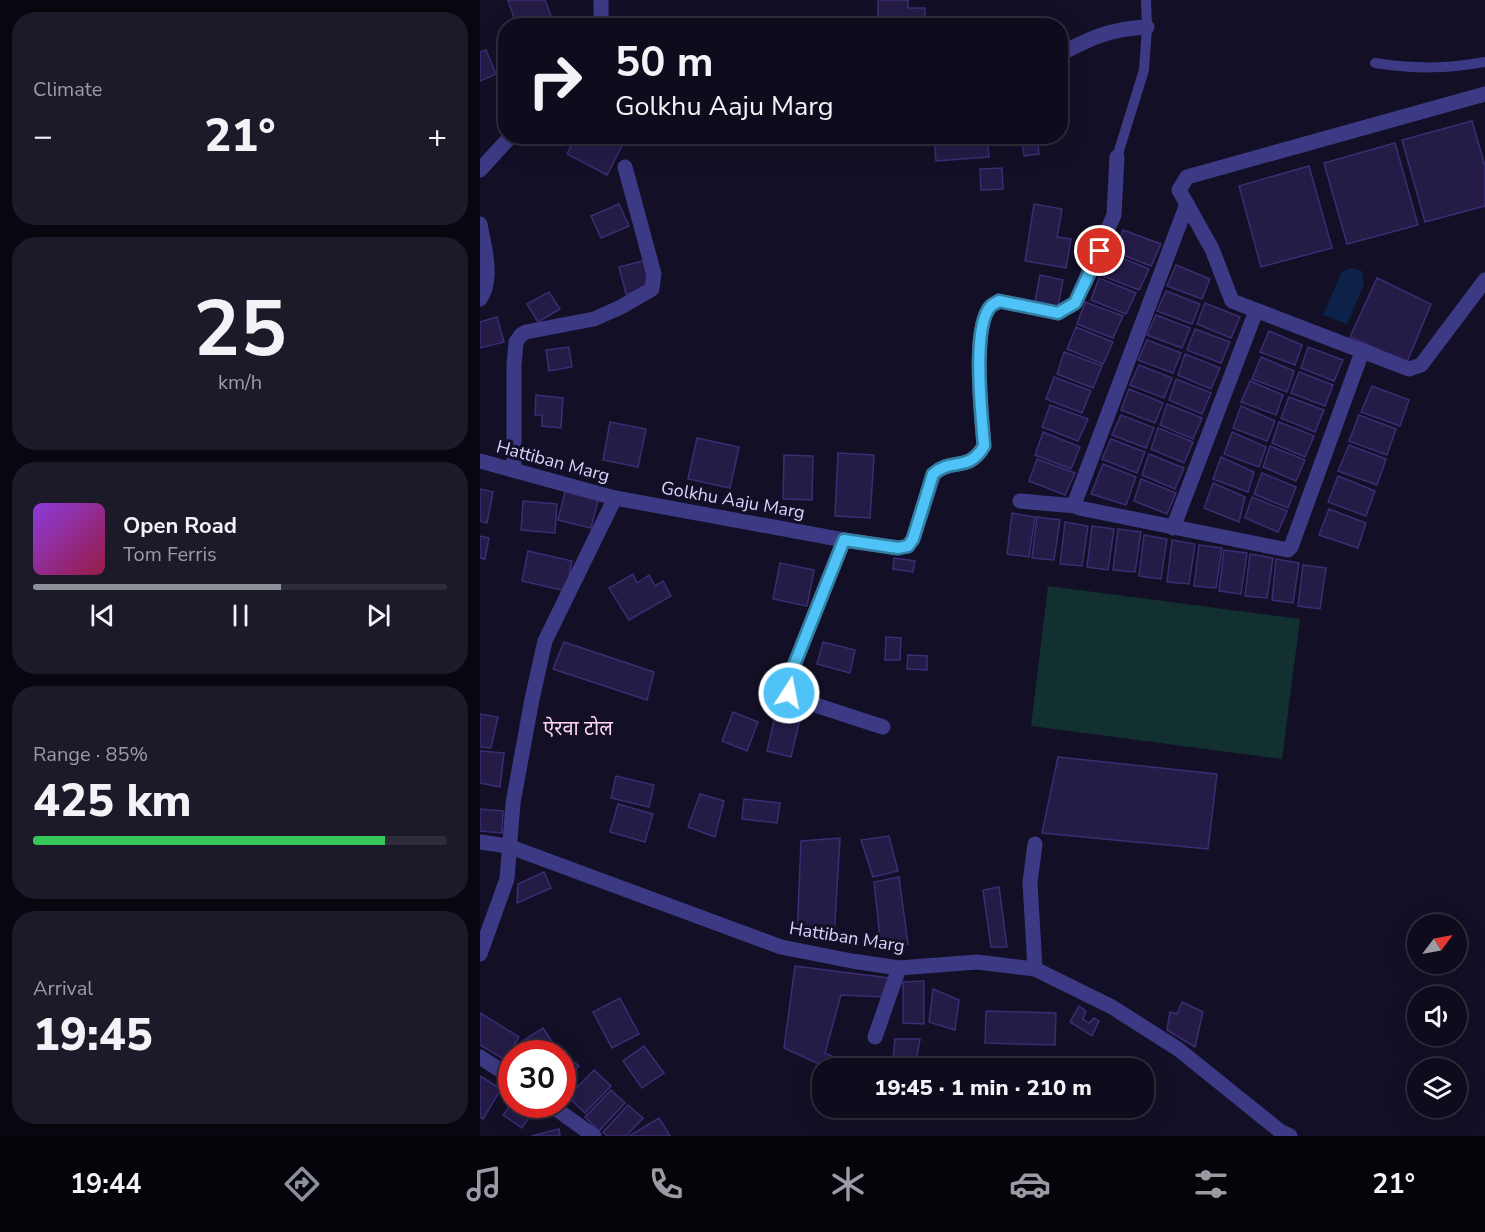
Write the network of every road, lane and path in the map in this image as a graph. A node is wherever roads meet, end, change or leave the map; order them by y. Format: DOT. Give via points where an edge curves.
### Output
graph roads {
  1 [pos="601,0"];
  2 [pos="1146,0"];
  3 [pos="601,18"];
  4 [pos="1148,27"];
  5 [pos="1068,50"];
  6 [pos="1485,62"];
  7 [pos="1375,63"];
  8 [pos="1485,94"];
  9 [pos="504,144"];
  10 [pos="1117,157"];
  11 [pos="625,167"];
  12 [pos="480,170"];
  13 [pos="1187,204"];
  14 [pos="480,224"];
  15 [pos="1485,280"];
  16 [pos="480,299"];
  17 [pos="1256,311"];
  18 [pos="1362,352"];
  19 [pos="480,461"];
  20 [pos="513,470"];
  21 [pos="615,498"];
  22 [pos="1020,501"];
  23 [pos="1076,506"];
  24 [pos="1173,528"];
  25 [pos="844,540"];
  26 [pos="883,727"];
  27 [pos="480,842"];
  28 [pos="1035,844"];
  29 [pos="508,846"];
  30 [pos="480,954"];
  31 [pos="899,968"];
  32 [pos="1035,969"];
  33 [pos="875,1037"];
  34 [pos="480,1057"];
  35 [pos="498,1069"];
  36 [pos="569,1118"];
  37 [pos="594,1136"];
  38 [pos="1290,1136"];
  1 -- 3 [label="street"];
  2 -- 4 [label="lane, Golkhu Aaju Marg"];
  4 -- 5 [label="street" via="1121,28"];
  4 -- 10 [label="lane, Golkhu Aaju Marg" via="1144,70"];
  6 -- 7 [label="lane" via="1450,68"];
  8 -- 13 [label="street" via="1187,177 1179,190"];
  9 -- 12 [label="street"];
  10 -- 25 [label="street, Golkhu Aaju Marg" via="1114,215 1075,303 1058,313 999,301 990,307 984,321 978,371 984,446 980,453 970,462 941,467 933,474 908,546"];
  11 -- 20 [label="street" via="654,273 652,289 594,319 521,335 516,342 514,365"];
  13 -- 17 [label="street" via="1212,249 1232,301"];
  13 -- 23 [label="street"];
  14 -- 16 [label="street" via="487,266 485,292"];
  15 -- 18 [label="street" via="1421,365 1409,369"];
  17 -- 18 [label="street"];
  17 -- 24 [label="street"];
  18 -- 24 [label="street" via="1288,550"];
  19 -- 20 [label="street, Hattiban Marg"];
  20 -- 21 [label="street, Hattiban Marg"];
  21 -- 25 [label="street, Golkhu Aaju Marg"];
  21 -- 29 [label="street" via="545,641"];
  22 -- 23 [label="street"];
  23 -- 24 [label="street"];
  25 -- 26 [label="street" via="787,683 789,693"];
  27 -- 29 [label="street, Hattiban Marg"];
  28 -- 32 [label="street" via="1030,882"];
  29 -- 30 [label="street" via="507,879"];
  29 -- 31 [label="street, Hattiban Marg" via="781,947"];
  31 -- 32 [label="street, Hattiban Marg" via="977,962"];
  31 -- 33 [label="street"];
  32 -- 38 [label="street, Hattiban Marg" via="1112,1007 1178,1050"];
  34 -- 35 [label="street"];
  36 -- 37 [label="street"];
}
